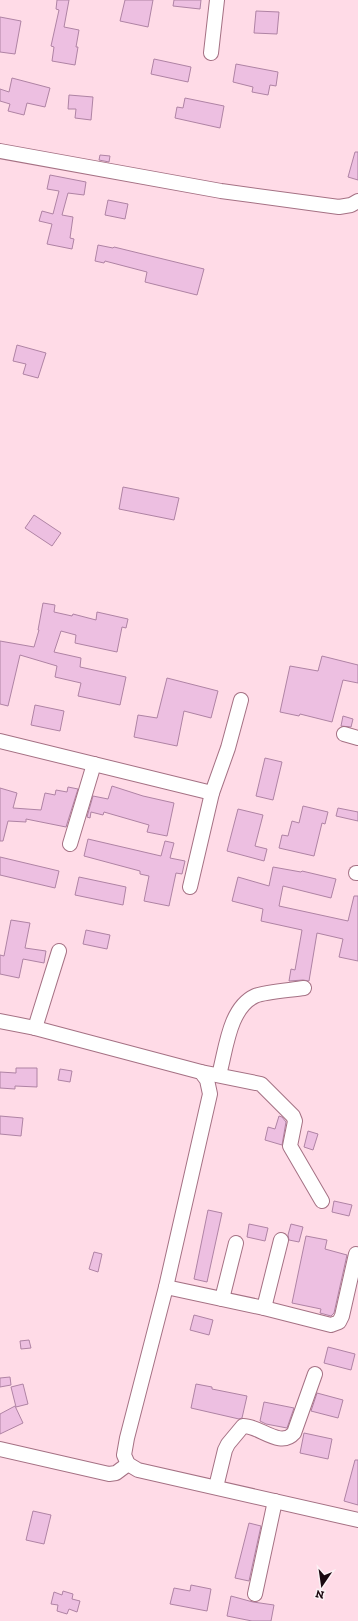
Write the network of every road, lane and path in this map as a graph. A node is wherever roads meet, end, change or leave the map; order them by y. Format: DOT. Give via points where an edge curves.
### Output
graph roads {
  1 [pos="217,0"];
  2 [pos="211,53"];
  3 [pos="0,151"];
  4 [pos="358,201"];
  5 [pos="241,700"];
  6 [pos="0,741"];
  7 [pos="94,764"];
  8 [pos="212,793"];
  9 [pos="70,844"];
  10 [pos="190,887"];
  11 [pos="59,951"];
  12 [pos="304,988"];
  13 [pos="0,1021"];
  14 [pos="35,1028"];
  15 [pos="201,1072"];
  16 [pos="219,1075"];
  17 [pos="322,1201"];
  18 [pos="282,1240"];
  19 [pos="236,1243"];
  20 [pos="356,1254"];
  21 [pos="166,1287"];
  22 [pos="222,1299"];
  23 [pos="264,1308"];
  24 [pos="315,1374"];
  25 [pos="0,1449"];
  26 [pos="128,1464"];
  27 [pos="216,1487"];
  28 [pos="275,1501"];
  29 [pos="358,1520"];
  30 [pos="255,1594"];
  1 -- 2 [label="street"];
  3 -- 4 [label="street" via="237,193 339,207 352,205"];
  5 -- 8 [label="street"];
  6 -- 7 [label="street"];
  7 -- 8 [label="street"];
  7 -- 9 [label="street"];
  8 -- 10 [label="street"];
  11 -- 14 [label="street"];
  12 -- 16 [label="street" via="256,996 239,1008"];
  13 -- 14 [label="street"];
  14 -- 15 [label="street"];
  15 -- 16 [label="street"];
  15 -- 21 [label="street" via="207,1080 210,1094"];
  16 -- 17 [label="street" via="261,1084 293,1116 295,1121 290,1146"];
  18 -- 23 [label="street"];
  19 -- 22 [label="street"];
  20 -- 23 [label="street" via="339,1322 331,1325"];
  21 -- 22 [label="street"];
  21 -- 26 [label="street" via="127,1438 124,1455"];
  22 -- 23 [label="street"];
  24 -- 27 [label="street" via="294,1433 284,1439 243,1426 225,1450"];
  25 -- 26 [label="street" via="109,1474 116,1473"];
  26 -- 27 [label="street" via="138,1470"];
  27 -- 28 [label="street"];
  28 -- 29 [label="street"];
  28 -- 30 [label="street"];
}
